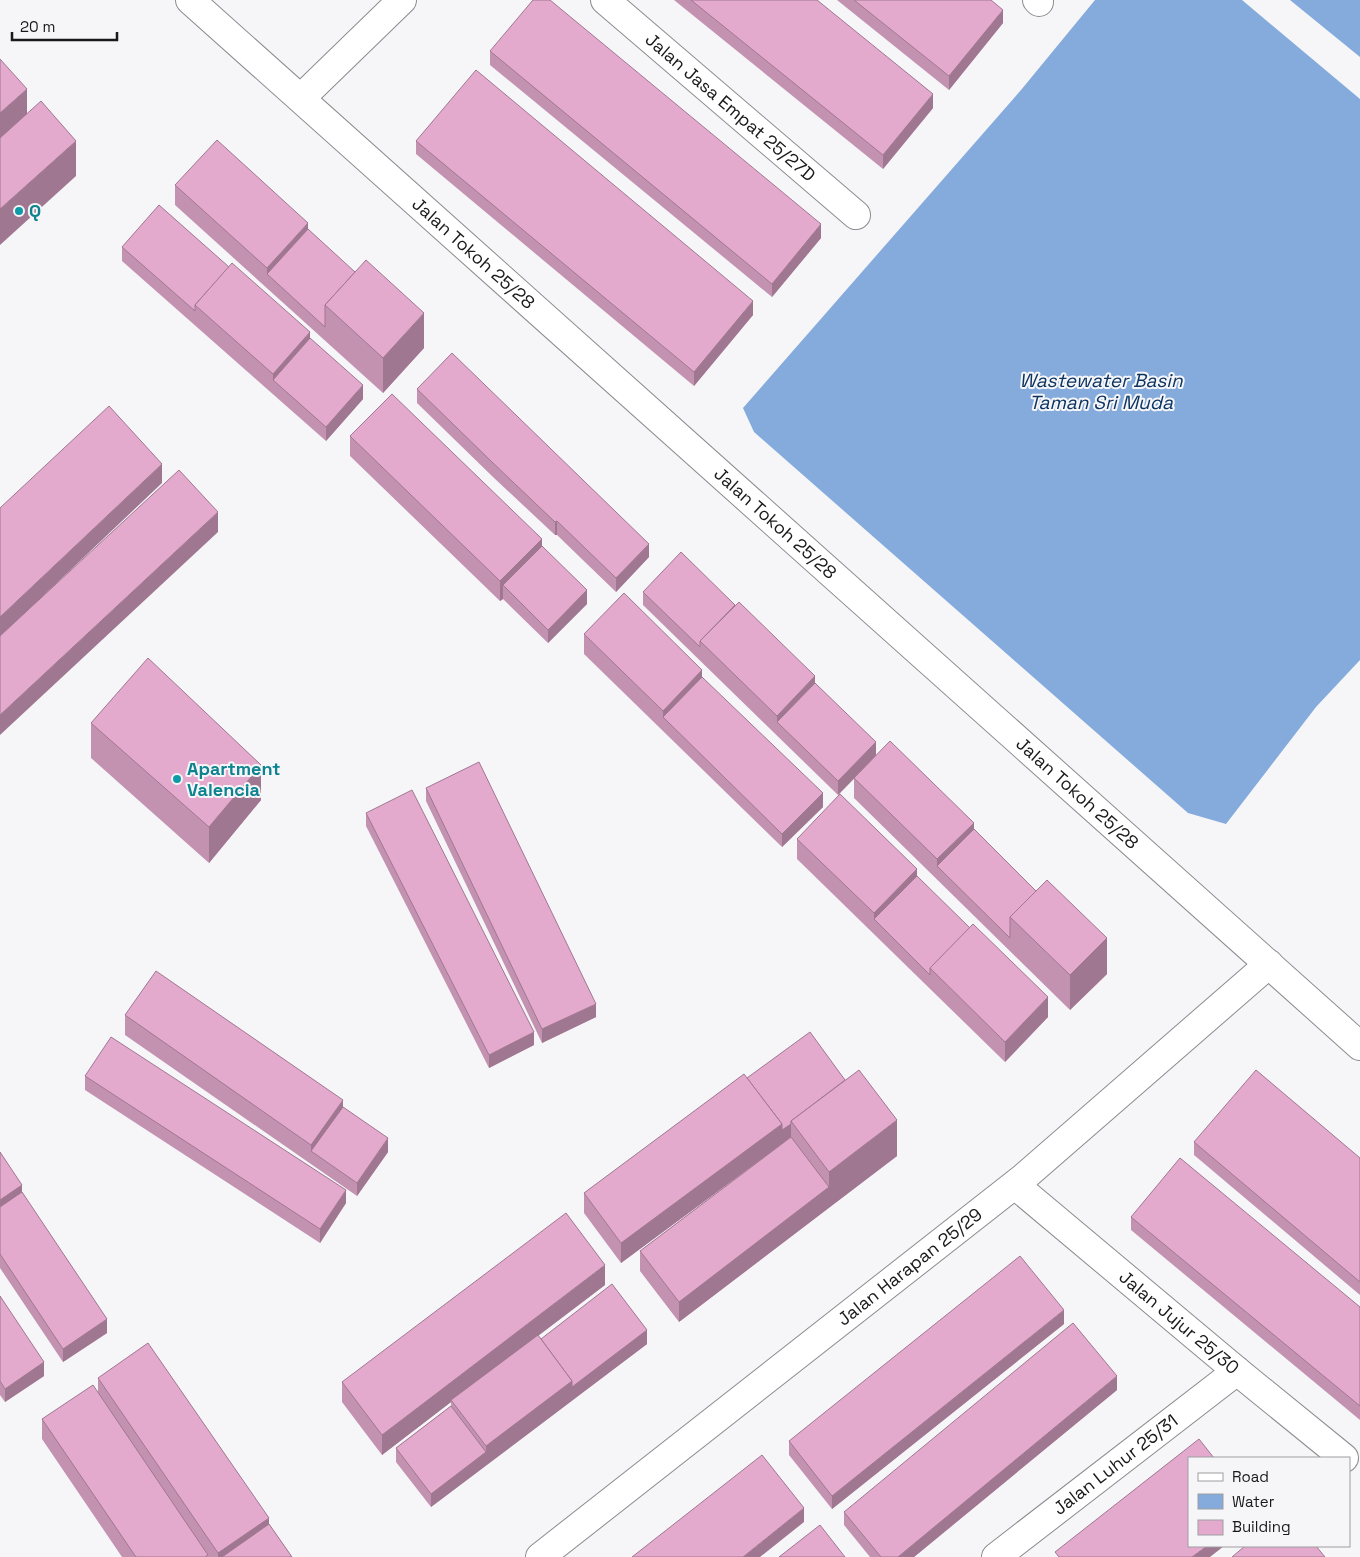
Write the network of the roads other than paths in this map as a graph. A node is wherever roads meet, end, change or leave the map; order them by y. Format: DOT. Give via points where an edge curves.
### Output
graph roads {
  1 [pos="190,0"];
  2 [pos="402,0"];
  3 [pos="605,0"];
  4 [pos="301,98"];
  5 [pos="856,215"];
  6 [pos="1269,964"];
  7 [pos="1360,1046"];
  8 [pos="1015,1185"];
  9 [pos="1236,1371"];
  10 [pos="1343,1457"];
  11 [pos="1350,1463"];
  12 [pos="1360,1472"];
  13 [pos="540,1557"];
  14 [pos="996,1557"];
  1 -- 4 [label="street, Jalan Tokoh 25/28"];
  2 -- 4 [label="street"];
  3 -- 5 [label="street, Jalan Jasa Empat 25/27D"];
  4 -- 6 [label="street, Jalan Tokoh 25/28"];
  6 -- 7 [label="street, Jalan Tokoh 25/28"];
  6 -- 8 [label="street, Jalan Harapan 25/29"];
  8 -- 9 [label="street, Jalan Jujur 25/30"];
  8 -- 13 [label="street, Jalan Harapan 25/29"];
  9 -- 10 [label="street, Jalan Jujur 25/30"];
  9 -- 14 [label="street, Jalan Luhur 25/31"];
  11 -- 12 [label="street"];
}
